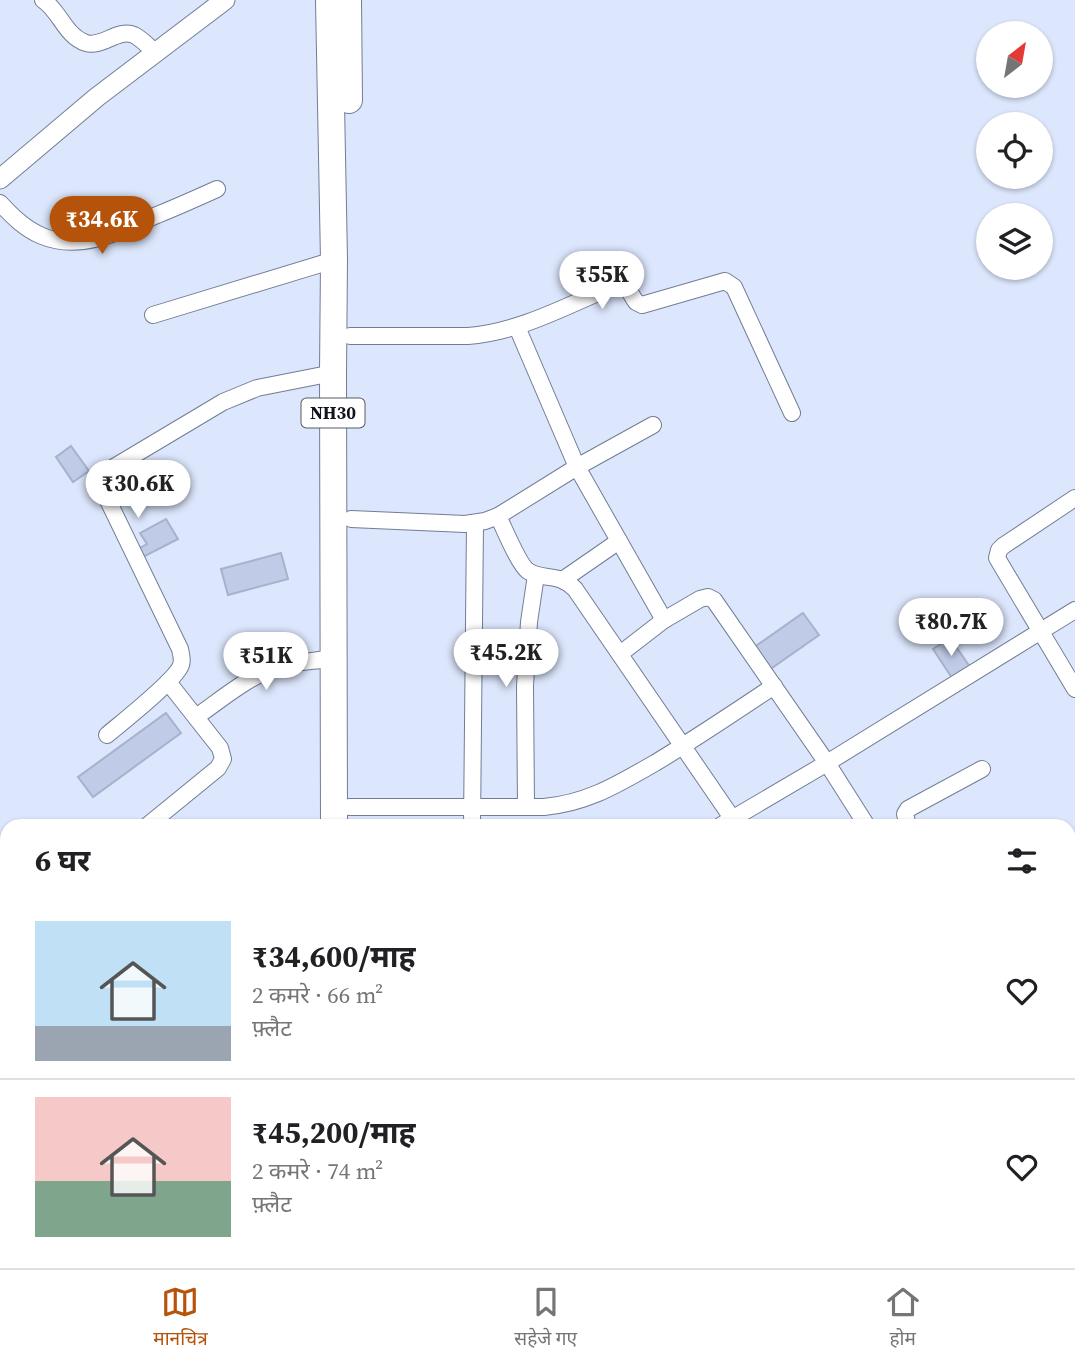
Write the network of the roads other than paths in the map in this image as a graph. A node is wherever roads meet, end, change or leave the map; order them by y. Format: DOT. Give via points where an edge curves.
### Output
graph roads {
  1 [pos="43,0"];
  2 [pos="225,0"];
  3 [pos="329,0"];
  4 [pos="348,0"];
  5 [pos="156,53"];
  6 [pos="0,178"];
  7 [pos="217,190"];
  8 [pos="0,203"];
  9 [pos="334,260"];
  10 [pos="153,315"];
  11 [pos="517,327"];
  12 [pos="350,336"];
  13 [pos="332,373"];
  14 [pos="792,412"];
  15 [pos="653,425"];
  16 [pos="577,467"];
  17 [pos="1075,498"];
  18 [pos="498,516"];
  19 [pos="351,519"];
  20 [pos="475,523"];
  21 [pos="619,541"];
  22 [pos="536,575"];
  23 [pos="564,579"];
  24 [pos="1075,610"];
  25 [pos="664,620"];
  26 [pos="1041,631"];
  27 [pos="620,654"];
  28 [pos="334,658"];
  29 [pos="168,682"];
  30 [pos="774,686"];
  31 [pos="1075,689"];
  32 [pos="196,717"];
  33 [pos="107,735"];
  34 [pos="683,746"];
  35 [pos="827,763"];
  36 [pos="982,769"];
  37 [pos="472,806"];
  38 [pos="526,806"];
  39 [pos="156,819"];
  40 [pos="344,819"];
  41 [pos="344,819"];
  42 [pos="353,819"];
  43 [pos="472,819"];
  44 [pos="724,819"];
  45 [pos="731,819"];
  46 [pos="863,819"];
  47 [pos="906,819"];
  1 -- 5 [label="street" via="82,41 93,43 129,34"];
  2 -- 5 [label="street"];
  3 -- 9 [label="highway, NH30"];
  4 -- 12 [label="highway, NH30"];
  5 -- 6 [label="street"];
  7 -- 8 [label="street" via="97,239 74,242 43,237"];
  9 -- 10 [label="street"];
  9 -- 13 [label="highway, NH30"];
  11 -- 12 [label="street" via="468,336"];
  11 -- 14 [label="street" via="616,285 626,286 642,304 725,281 734,287"];
  11 -- 16 [label="street"];
  12 -- 19 [label="highway, NH30"];
  13 -- 28 [label="highway, NH30"];
  13 -- 29 [label="street" via="257,388 223,401 101,478 180,649 181,665"];
  15 -- 16 [label="street"];
  16 -- 18 [label="street"];
  16 -- 21 [label="street"];
  17 -- 26 [label="street" via="1003,546 998,554 999,563"];
  18 -- 20 [label="street"];
  18 -- 22 [label="street" via="522,565"];
  19 -- 20 [label="street"];
  19 -- 40 [label="highway, NH30"];
  20 -- 37 [label="street"];
  21 -- 23 [label="street"];
  21 -- 25 [label="street"];
  22 -- 23 [label="street"];
  22 -- 38 [label="street" via="525,686"];
  23 -- 27 [label="street"];
  24 -- 26 [label="street"];
  25 -- 27 [label="street"];
  25 -- 30 [label="street" via="704,597 714,600"];
  26 -- 31 [label="street"];
  26 -- 35 [label="street"];
  27 -- 34 [label="street"];
  28 -- 32 [label="street" via="264,673"];
  28 -- 41 [label="highway, NH30"];
  29 -- 32 [label="street"];
  29 -- 33 [label="street"];
  30 -- 34 [label="street"];
  30 -- 35 [label="street"];
  32 -- 39 [label="street" via="223,759"];
  34 -- 38 [label="street" via="589,797 565,805"];
  34 -- 44 [label="street"];
  35 -- 45 [label="street"];
  35 -- 46 [label="street"];
  36 -- 47 [label="street" via="908,808"];
  37 -- 38 [label="street"];
  37 -- 42 [label="street"];
  37 -- 43 [label="street"];
}
